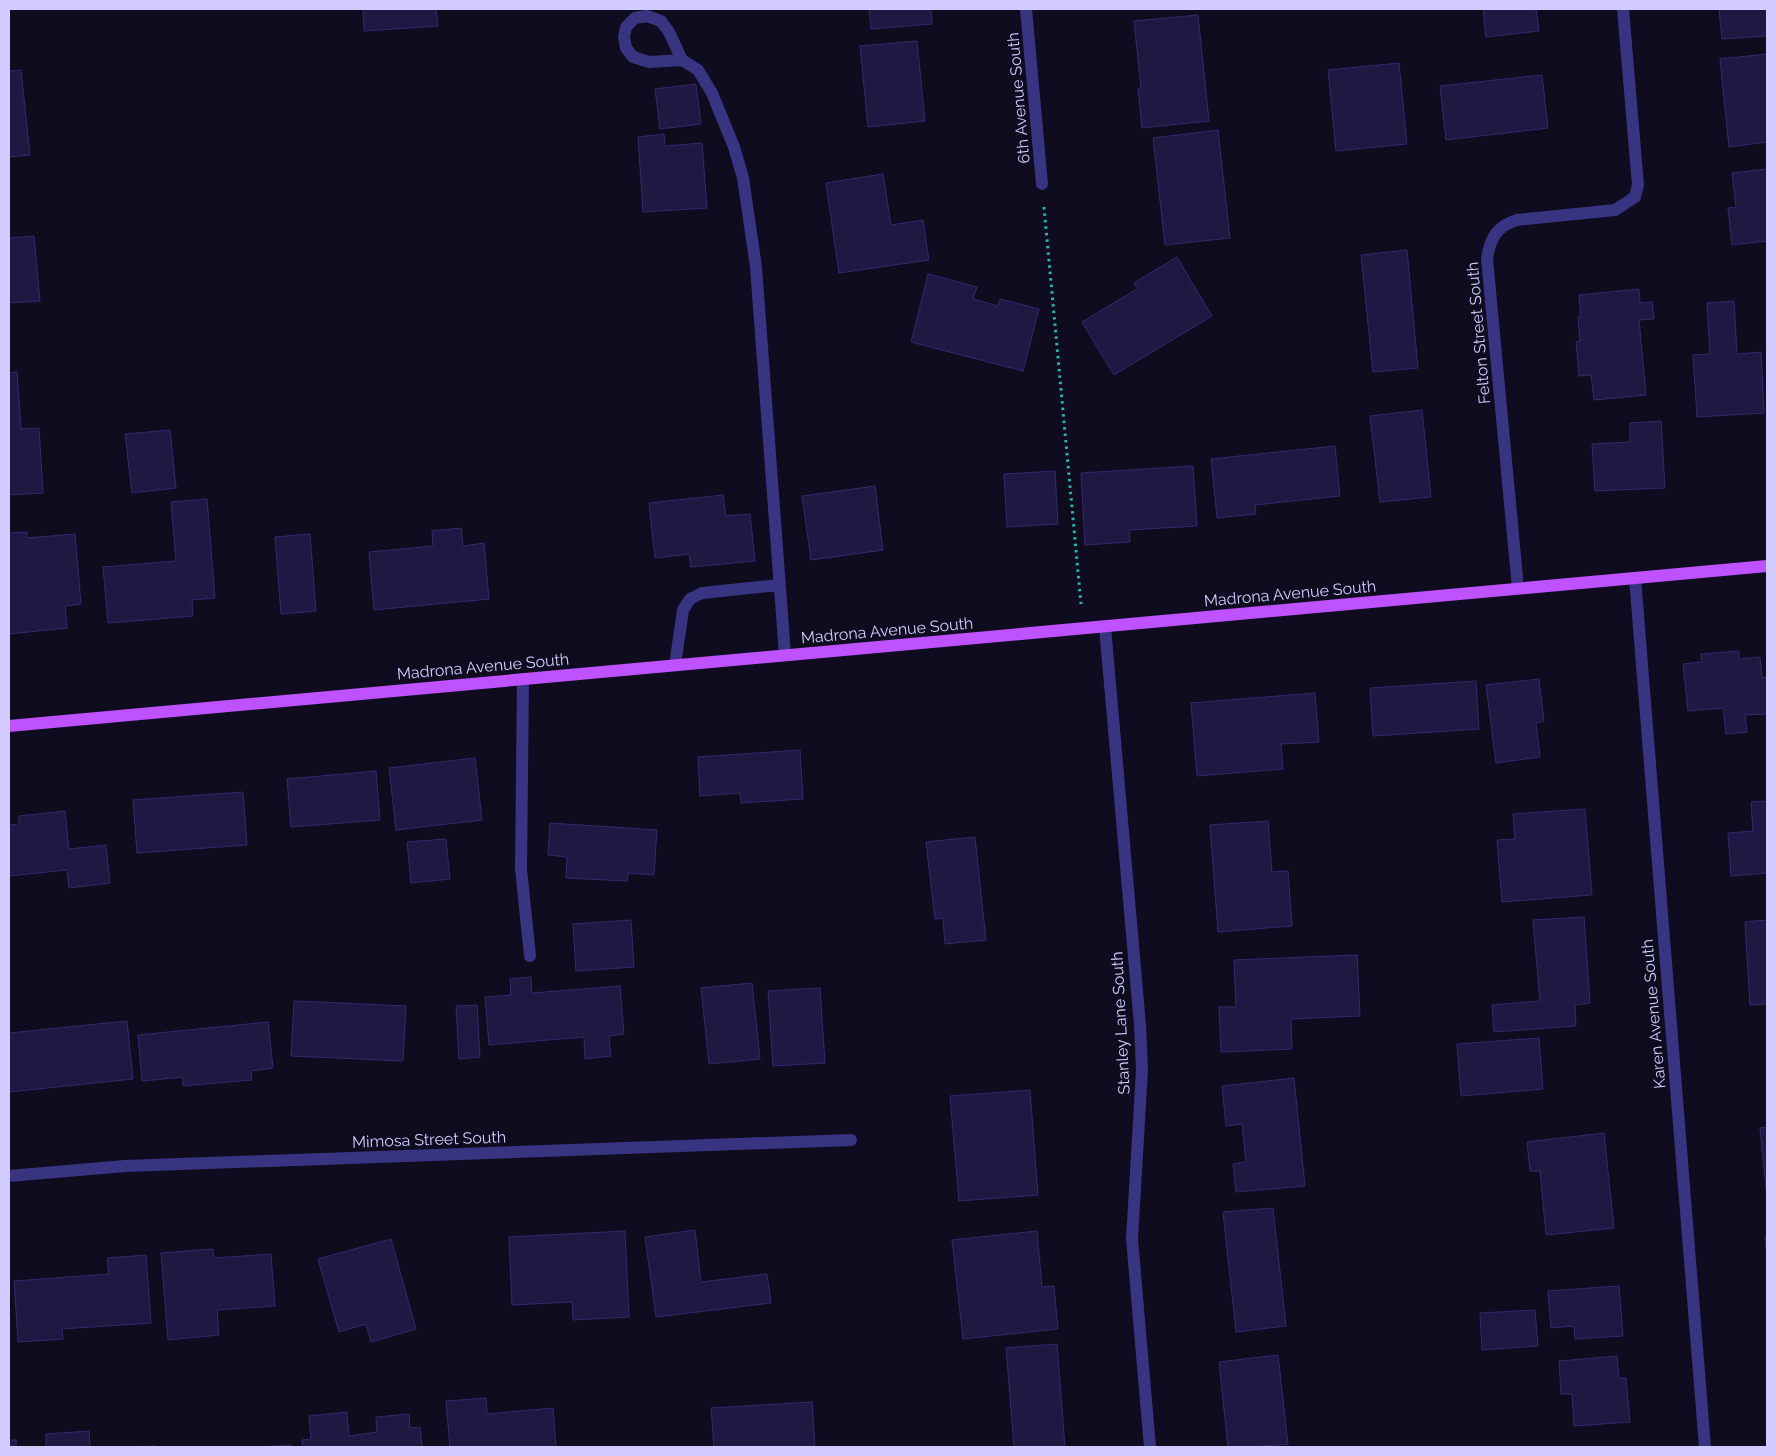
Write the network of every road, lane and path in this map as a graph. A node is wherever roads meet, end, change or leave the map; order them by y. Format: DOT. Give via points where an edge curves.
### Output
graph roads {
  1 [pos="1026,9"];
  2 [pos="1623,9"];
  3 [pos="682,60"];
  4 [pos="1042,184"];
  5 [pos="1767,566"];
  6 [pos="1634,578"];
  7 [pos="779,585"];
  8 [pos="1518,588"];
  9 [pos="1105,627"];
  10 [pos="1083,629"];
  11 [pos="785,656"];
  12 [pos="675,665"];
  13 [pos="523,679"];
  14 [pos="9,726"];
  15 [pos="530,956"];
  16 [pos="851,1140"];
  17 [pos="9,1176"];
  18 [pos="1150,1447"];
  19 [pos="1705,1447"];
  1 -- 4 [label="street, 6th Avenue South"];
  2 -- 8 [label="street, Felton Street South" via="1638,185 1635,197 1615,210 1517,220 1505,224 1489,245 1487,259"];
  3 -- 3 [label="street" via="649,62 633,57 626,48 626,27 635,18 647,16 661,21"];
  3 -- 7 [label="street" via="698,70 712,93 743,178 756,267"];
  4 -- 10 [label="path"];
  5 -- 6 [label="main road, Madrona Avenue South"];
  6 -- 8 [label="main road, Madrona Avenue South"];
  6 -- 19 [label="street, Karen Avenue South"];
  7 -- 11 [label="street"];
  7 -- 12 [label="street" via="702,593 690,599 684,610"];
  8 -- 9 [label="main road, Madrona Avenue South"];
  9 -- 10 [label="main road, Madrona Avenue South"];
  9 -- 18 [label="street, Stanley Lane South" via="1140,1025 1142,1070 1132,1240"];
  10 -- 11 [label="main road, Madrona Avenue South"];
  11 -- 12 [label="main road, Madrona Avenue South"];
  12 -- 13 [label="main road, Madrona Avenue South"];
  13 -- 14 [label="main road, Madrona Avenue South"];
  13 -- 15 [label="street" via="521,869"];
  16 -- 17 [label="street, Mimosa Street South" via="126,1166"];
}
